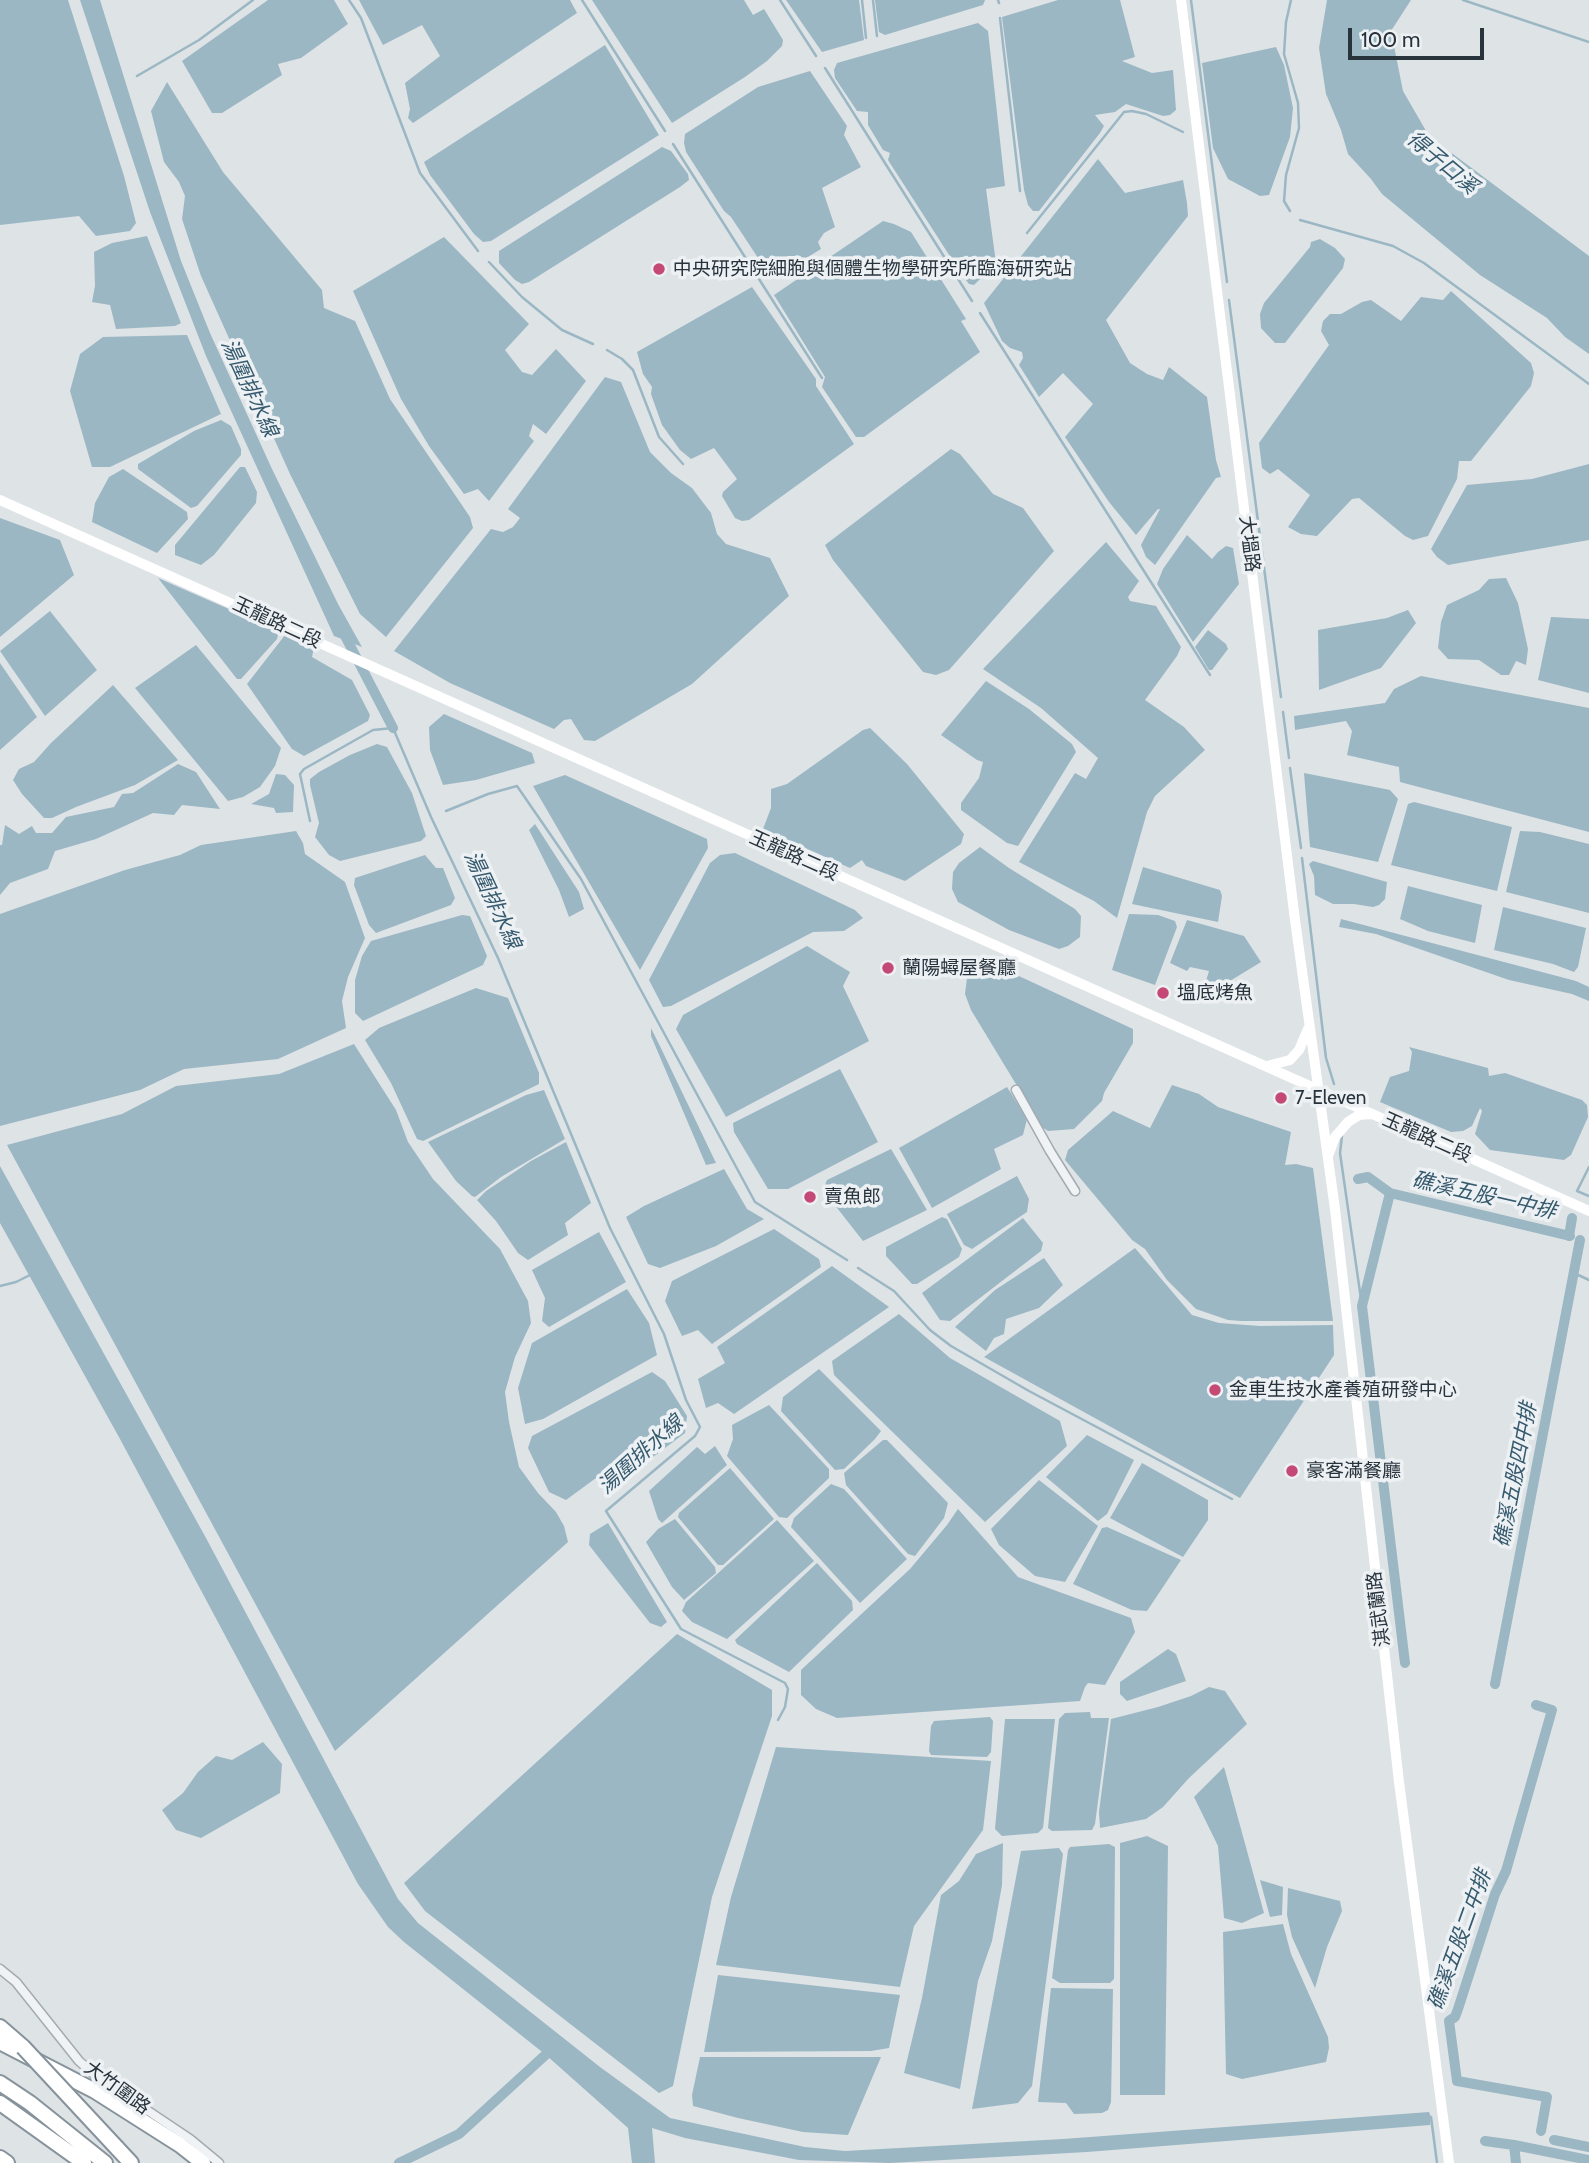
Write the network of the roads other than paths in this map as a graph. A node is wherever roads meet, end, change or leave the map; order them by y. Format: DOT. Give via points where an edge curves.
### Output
graph roads {
  1 [pos="1181,0"];
  2 [pos="0,500"];
  3 [pos="1309,1026"];
  4 [pos="1267,1066"];
  5 [pos="1317,1088"];
  6 [pos="1016,1090"];
  7 [pos="1373,1114"];
  8 [pos="1327,1158"];
  9 [pos="1075,1191"];
  10 [pos="1589,1211"];
  11 [pos="0,1969"];
  12 [pos="0,2027"];
  13 [pos="0,2042"];
  14 [pos="0,2083"];
  15 [pos="0,2104"];
  16 [pos="0,2158"];
  17 [pos="7,2163"];
  18 [pos="83,2163"];
  19 [pos="105,2163"];
  20 [pos="131,2163"];
  21 [pos="203,2163"];
  22 [pos="219,2163"];
  23 [pos="1449,2163"];
  1 -- 3 [label="street, 大塭路"];
  2 -- 4 [label="street, 玉龍路二段"];
  3 -- 4 [label="street" via="1290,1060"];
  3 -- 5 [label="street, 大塭路"];
  4 -- 5 [label="street, 玉龍路二段"];
  5 -- 7 [label="street, 玉龍路二段"];
  5 -- 8 [label="street, 淇武蘭路"];
  6 -- 9 [label="street"];
  7 -- 8 [label="street" via="1348,1122 1335,1137"];
  7 -- 10 [label="street, 玉龍路二段"];
  8 -- 23 [label="street, 淇武蘭路" via="1399,1782"];
  11 -- 22 [label="street, 大竹圍路" via="96,2076"];
  12 -- 20 [label="highway, bridge"];
  13 -- 21 [label="highway" via="95,2091"];
  14 -- 19 [label="highway"];
  15 -- 18 [label="highway"];
  16 -- 17 [label="highway"];
}
